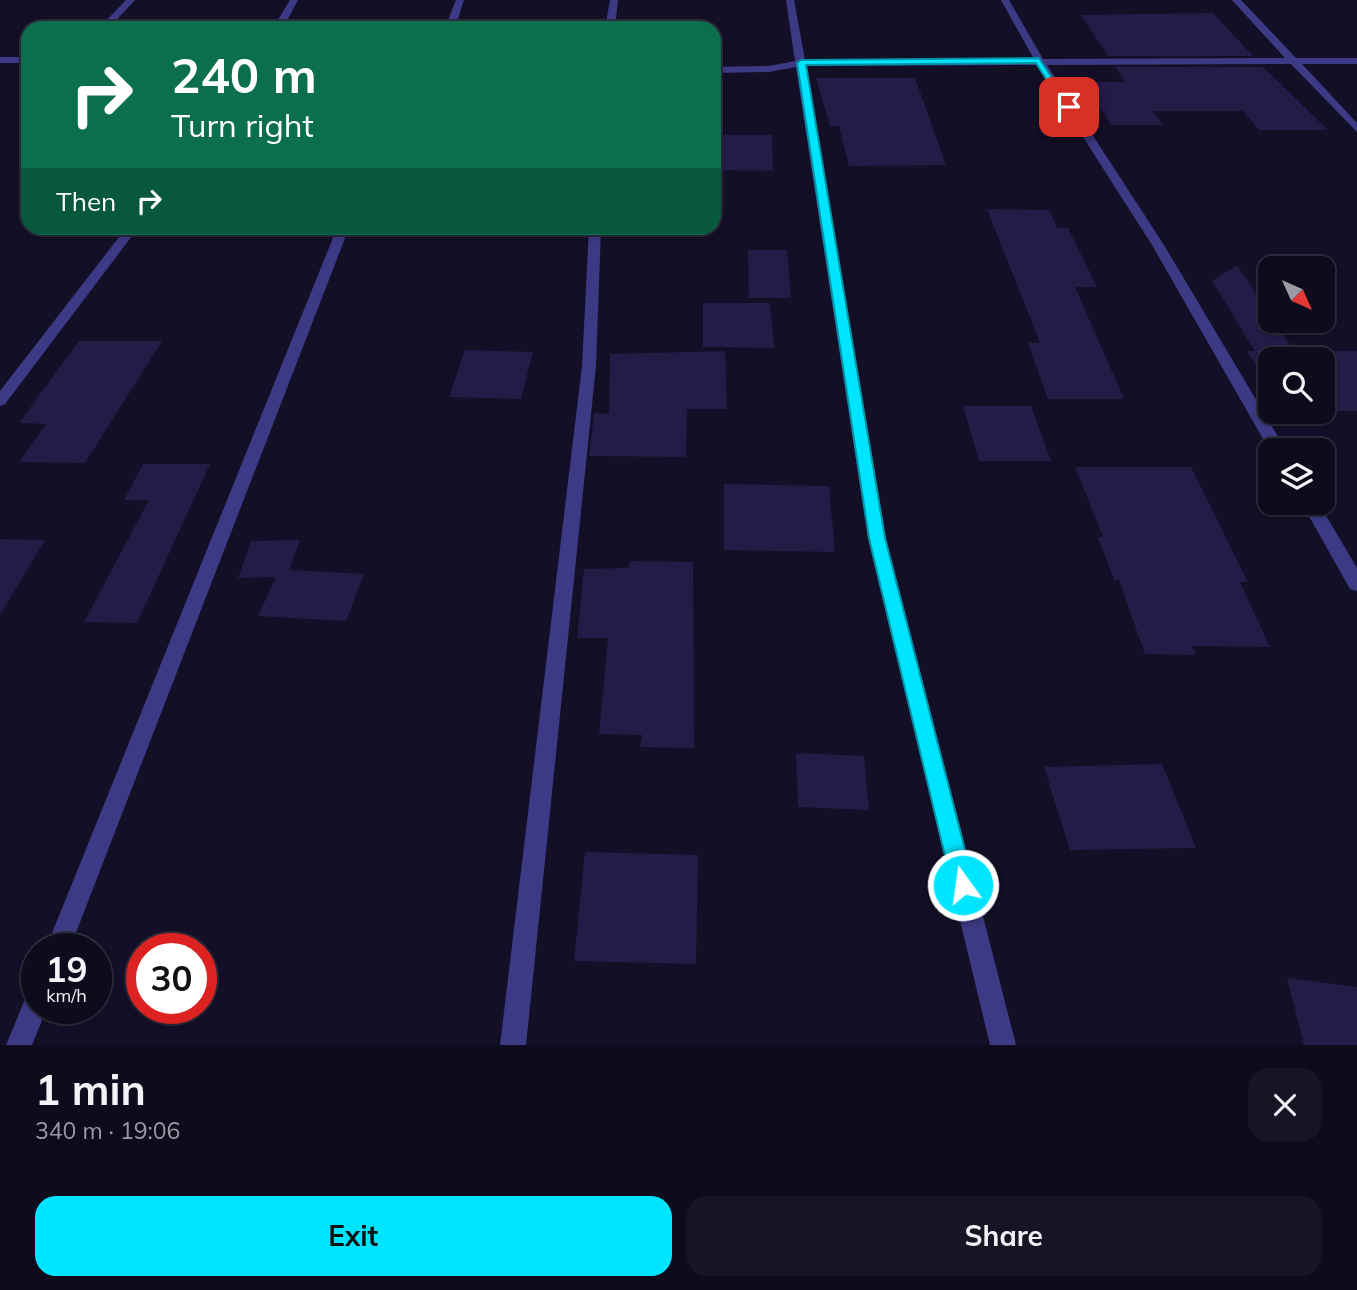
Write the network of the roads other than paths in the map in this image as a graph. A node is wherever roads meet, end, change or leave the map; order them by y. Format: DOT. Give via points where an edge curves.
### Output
graph roads {
  1 [pos="131,0"];
  2 [pos="294,0"];
  3 [pos="460,0"];
  4 [pos="614,0"];
  5 [pos="790,0"];
  6 [pos="1005,0"];
  7 [pos="1236,0"];
  8 [pos="111,21"];
  9 [pos="282,21"];
  10 [pos="452,21"];
  11 [pos="611,21"];
  12 [pos="0,60"];
  13 [pos="21,60"];
  14 [pos="1039,60"];
  15 [pos="1357,61"];
  16 [pos="1295,62"];
  17 [pos="801,63"];
  18 [pos="721,70"];
  19 [pos="1357,129"];
  20 [pos="127,235"];
  21 [pos="340,235"];
  22 [pos="595,235"];
  23 [pos="0,401"];
  24 [pos="1271,438"];
  25 [pos="1317,515"];
  26 [pos="1357,584"];
  27 [pos="64,933"];
  28 [pos="28,1024"];
  29 [pos="19,1045"];
  30 [pos="513,1045"];
  31 [pos="1003,1045"];
  1 -- 8 [label="street"];
  2 -- 9 [label="street"];
  3 -- 10 [label="street"];
  4 -- 11 [label="street"];
  5 -- 17 [label="street"];
  6 -- 14 [label="street"];
  7 -- 16 [label="street"];
  12 -- 13 [label="street"];
  14 -- 16 [label="street"];
  14 -- 17 [label="street"];
  14 -- 24 [label="street" via="1158,245"];
  15 -- 16 [label="street"];
  16 -- 19 [label="street"];
  17 -- 18 [label="street"];
  17 -- 31 [label="street" via="877,538"];
  20 -- 23 [label="street"];
  21 -- 27 [label="street"];
  22 -- 30 [label="street" via="589,366"];
  25 -- 26 [label="street"];
  28 -- 29 [label="street"];
}
